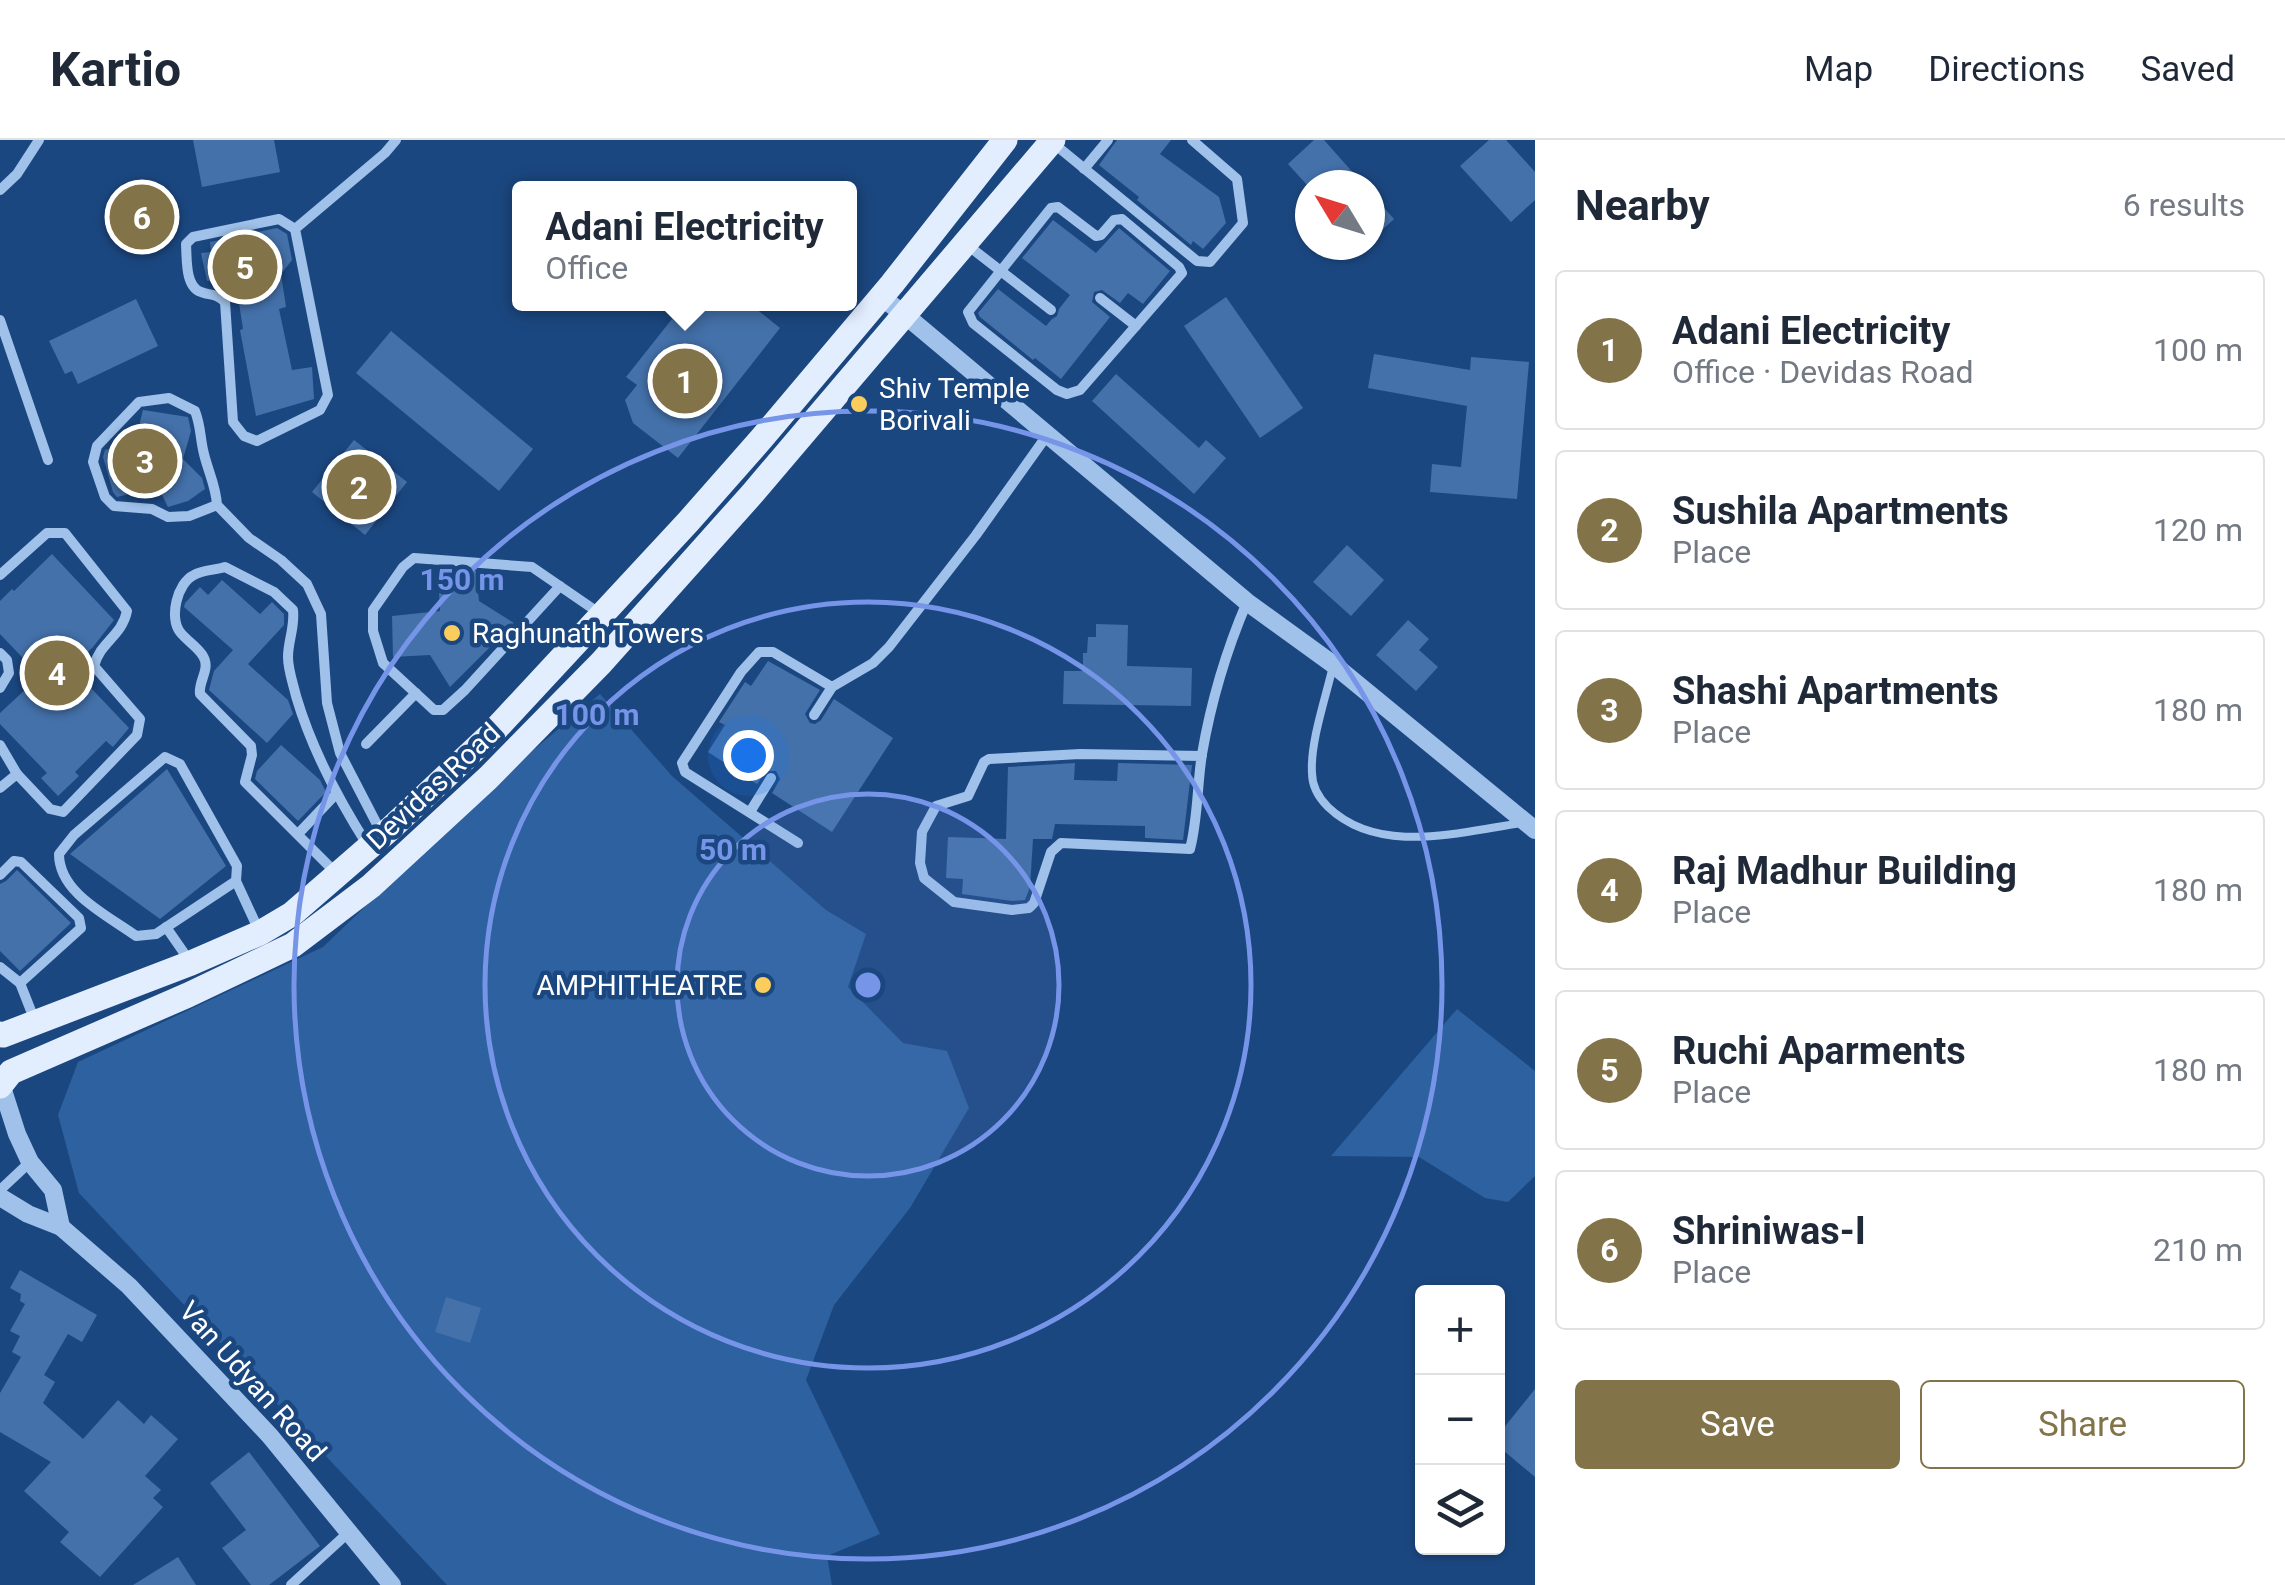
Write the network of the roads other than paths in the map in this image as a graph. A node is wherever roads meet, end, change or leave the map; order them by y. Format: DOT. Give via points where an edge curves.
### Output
graph roads {
  1 [pos="40,140"];
  2 [pos="396,140"];
  3 [pos="1005,140"];
  4 [pos="1108,140"];
  5 [pos="1192,140"];
  6 [pos="1052,141"];
  7 [pos="1084,169"];
  8 [pos="0,190"];
  9 [pos="295,229"];
  10 [pos="965,244"];
  11 [pos="1000,271"];
  12 [pos="880,296"];
  13 [pos="1100,298"];
  14 [pos="1051,310"];
  15 [pos="905,314"];
  16 [pos="0,320"];
  17 [pos="1136,326"];
  18 [pos="1048,434"];
  19 [pos="48,460"];
  20 [pos="217,504"];
  21 [pos="0,575"];
  22 [pos="560,586"];
  23 [pos="1248,602"];
  24 [pos="602,616"];
  25 [pos="0,653"];
  26 [pos="1334,665"];
  27 [pos="832,687"];
  28 [pos="0,688"];
  29 [pos="416,693"];
  30 [pos="814,715"];
  31 [pos="366,744"];
  32 [pos="0,745"];
  33 [pos="1202,756"];
  34 [pos="17,774"];
  35 [pos="771,778"];
  36 [pos="0,788"];
  37 [pos="336,794"];
  38 [pos="750,812"];
  39 [pos="1530,826"];
  40 [pos="298,834"];
  41 [pos="375,841"];
  42 [pos="798,843"];
  43 [pos="337,874"];
  44 [pos="0,875"];
  45 [pos="236,881"];
  46 [pos="166,927"];
  47 [pos="260,934"];
  48 [pos="191,963"];
  49 [pos="0,968"];
  50 [pos="20,983"];
  51 [pos="35,1022"];
  52 [pos="2,1035"];
  53 [pos="4,1080"];
  54 [pos="30,1162"];
  55 [pos="0,1194"];
  56 [pos="61,1227"];
  57 [pos="349,1532"];
  58 [pos="291,1585"];
  59 [pos="392,1585"];
  1 -- 8 [label="street"];
  2 -- 9 [label="street"];
  3 -- 12 [label="main road, Devidas Road"];
  4 -- 7 [label="street"];
  5 -- 7 [label="street" via="1237,179 1243,223 1210,262 1197,261"];
  6 -- 7 [label="street"];
  6 -- 10 [label="main road, Devidas Road"];
  9 -- 9 [label="street" via="280,219 186,244 190,284 225,302 233,422 257,440 320,410 328,395"];
  10 -- 11 [label="street"];
  10 -- 15 [label="main road, Devidas Road"];
  11 -- 14 [label="street"];
  11 -- 17 [label="street" via="968,312 973,323 1067,394 1080,390"];
  11 -- 17 [label="street" via="1050,208 1058,207 1096,236 1122,220 1182,274"];
  12 -- 15 [label="street"];
  12 -- 24 [label="main road, Devidas Road"];
  13 -- 17 [label="street"];
  15 -- 18 [label="street"];
  15 -- 53 [label="main road, Devidas Road" via="601,663 371,886 293,945"];
  16 -- 19 [label="street"];
  18 -- 23 [label="street"];
  18 -- 27 [label="street" via="889,646"];
  20 -- 20 [label="street" via="195,411 169,398 139,402 97,446 93,462 114,506 152,508 168,517"];
  20 -- 41 [label="street" via="308,584 321,614 327,703 340,753"];
  21 -- 34 [label="street" via="47,533 65,533 127,611 124,626 94,666 140,719 137,736 63,812 50,809"];
  22 -- 24 [label="street"];
  22 -- 29 [label="street" via="443,710"];
  22 -- 29 [label="street" via="532,567 414,558 373,610 373,632 383,663"];
  23 -- 26 [label="street"];
  23 -- 33 [label="street" via="1214,696"];
  24 -- 41 [label="main road, Devidas Road" via="480,744"];
  25 -- 28 [label="street" via="9,673"];
  26 -- 39 [label="street"];
  26 -- 39 [label="lane" via="1312,778 1319,798 1342,820 1370,832 1418,838"];
  27 -- 30 [label="street"];
  27 -- 38 [label="street" via="773,652 760,652 741,672 682,763 685,772"];
  29 -- 31 [label="street"];
  32 -- 34 [label="street"];
  33 -- 33 [label="street" via="1190,849 1061,843 1024,910 954,902 924,878 920,848 930,814 968,796 985,760"];
  34 -- 36 [label="street"];
  35 -- 38 [label="street"];
  37 -- 40 [label="street"];
  37 -- 40 [label="street" via="290,674 293,610 226,567 191,575 175,614 177,629 204,657 200,694 251,746 245,782"];
  37 -- 41 [label="street"];
  38 -- 42 [label="street"];
  40 -- 43 [label="street"];
  41 -- 43 [label="main road, Devidas Road"];
  43 -- 47 [label="main road, Devidas Road"];
  44 -- 50 [label="street" via="20,862 79,918 80,928"];
  45 -- 46 [label="street"];
  45 -- 46 [label="street" via="237,866 180,764 165,757 74,835 59,854 59,867 79,895 136,936"];
  45 -- 47 [label="street"];
  46 -- 48 [label="street"];
  47 -- 48 [label="main road, Devidas Road"];
  48 -- 51 [label="main road, Devidas Road"];
  49 -- 50 [label="street"];
  50 -- 51 [label="street"];
  51 -- 52 [label="main road, Devidas Road"];
  52 -- 53 [label="main road" via="17,1061"];
  53 -- 54 [label="street"];
  54 -- 55 [label="street"];
  54 -- 56 [label="street" via="53,1190"];
  55 -- 56 [label="street, Van Udyan Road"];
  56 -- 57 [label="street, Van Udyan Road" via="142,1299"];
  57 -- 58 [label="street"];
  57 -- 59 [label="street, Van Udyan Road"];
}
